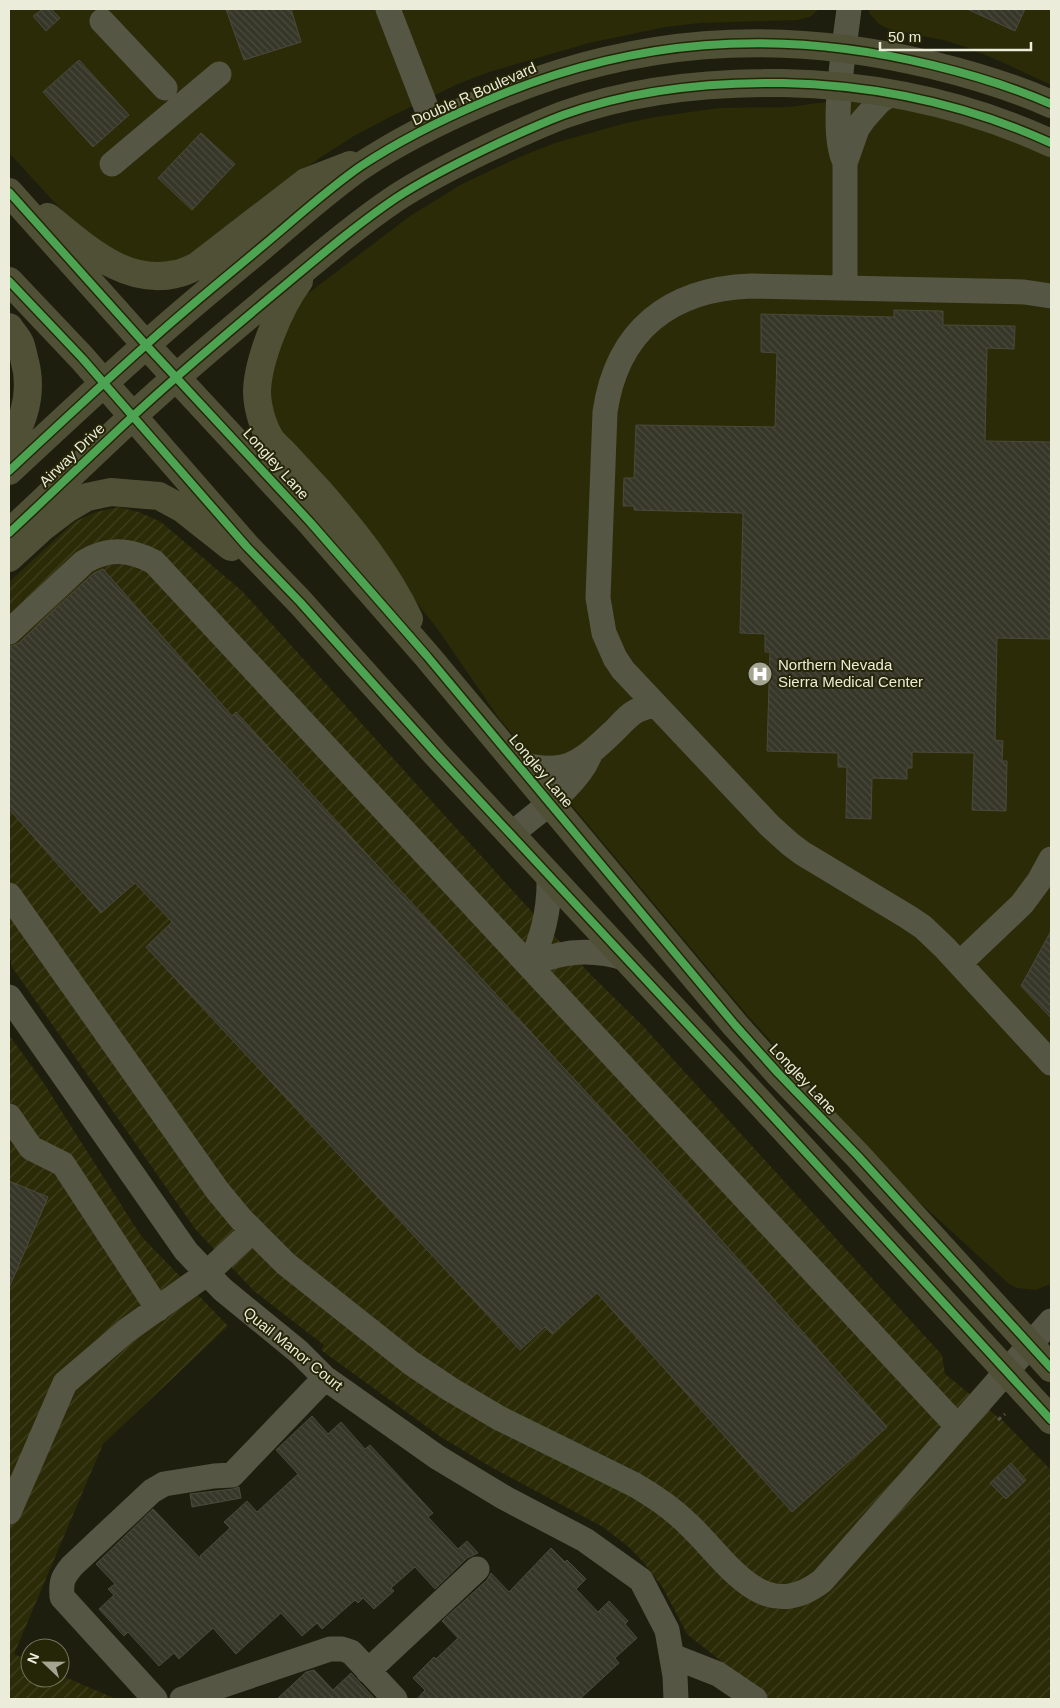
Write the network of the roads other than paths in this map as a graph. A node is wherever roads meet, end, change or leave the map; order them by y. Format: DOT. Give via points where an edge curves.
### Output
graph roads {
  1 [pos="388,9"];
  2 [pos="849,9"];
  3 [pos="102,21"];
  4 [pos="844,48"];
  5 [pos="219,74"];
  6 [pos="840,86"];
  7 [pos="165,88"];
  8 [pos="892,93"];
  9 [pos="1051,104"];
  10 [pos="432,125"];
  11 [pos="1051,143"];
  12 [pos="389,150"];
  13 [pos="845,163"];
  14 [pos="112,164"];
  15 [pos="9,188"];
  16 [pos="9,192"];
  17 [pos="325,252"];
  18 [pos="9,281"];
  19 [pos="845,288"];
  20 [pos="1051,296"];
  21 [pos="9,327"];
  22 [pos="146,345"];
  23 [pos="126,363"];
  24 [pos="176,377"];
  25 [pos="103,383"];
  26 [pos="132,417"];
  27 [pos="9,445"];
  28 [pos="9,471"];
  29 [pos="9,533"];
  30 [pos="9,558"];
  31 [pos="300,602"];
  32 [pos="9,632"];
  33 [pos="427,656"];
  34 [pos="655,704"];
  35 [pos="591,752"];
  36 [pos="516,762"];
  37 [pos="550,802"];
  38 [pos="512,834"];
  39 [pos="1051,859"];
  40 [pos="549,874"];
  41 [pos="12,908"];
  42 [pos="627,959"];
  43 [pos="960,963"];
  44 [pos="529,965"];
  45 [pos="9,997"];
  46 [pos="1051,1063"];
  47 [pos="9,1116"];
  48 [pos="9,1138"];
  49 [pos="32,1148"];
  50 [pos="252,1231"];
  51 [pos="206,1274"];
  52 [pos="158,1309"];
  53 [pos="1051,1322"];
  54 [pos="1030,1345"];
  55 [pos="1051,1368"];
  56 [pos="1006,1372"];
  57 [pos="325,1378"];
  58 [pos="1051,1420"];
  59 [pos="958,1427"];
  60 [pos="9,1512"];
  61 [pos="477,1569"];
  62 [pos="672,1656"];
  63 [pos="368,1671"];
  64 [pos="155,1699"];
  65 [pos="182,1699"];
  66 [pos="395,1699"];
  67 [pos="676,1699"];
  68 [pos="756,1699"];
  1 -- 10 [label="street"];
  2 -- 4 [label="street"];
  3 -- 7 [label="street"];
  4 -- 6 [label="street"];
  4 -- 9 [label="main road, Double R Boulevard" via="891,55 961,72"];
  4 -- 10 [label="main road, Double R Boulevard" via="750,42 677,47 625,55 509,90"];
  5 -- 14 [label="street"];
  6 -- 8 [label="main road"];
  6 -- 13 [label="street" via="838,138"];
  6 -- 17 [label="main road" via="762,83 679,88 610,101 565,114 423,181"];
  8 -- 11 [label="main road" via="995,120"];
  8 -- 13 [label="street" via="863,120"];
  10 -- 12 [label="main road, Double R Boulevard"];
  12 -- 15 [label="main road" via="306,182 198,266 158,277 136,274 108,263"];
  12 -- 22 [label="main road, Double R Boulevard" via="332,189"];
  13 -- 19 [label="street"];
  16 -- 22 [label="main road, Longley Lane"];
  17 -- 24 [label="main road"];
  17 -- 33 [label="main road" via="298,283 272,330 259,373 257,392 261,418 270,438 362,543 398,596"];
  18 -- 25 [label="main road"];
  19 -- 20 [label="street" via="1024,292"];
  19 -- 34 [label="street" via="743,286 687,298 651,321 619,363 605,412 599,609 604,634 615,658"];
  21 -- 27 [label="main road" via="21,344 27,366 28,391 25,412"];
  22 -- 23 [label="main road, Double R Boulevard"];
  22 -- 24 [label="main road, Longley Lane"];
  23 -- 25 [label="main road, Airway Drive"];
  24 -- 26 [label="main road, Airway Drive"];
  24 -- 33 [label="main road, Longley Lane" via="310,522"];
  25 -- 26 [label="main road"];
  25 -- 28 [label="main road, Airway Drive"];
  26 -- 29 [label="main road, Airway Drive"];
  26 -- 31 [label="main road"];
  30 -- 31 [label="main road" via="44,526 87,497 111,492 159,496 183,509"];
  31 -- 38 [label="main road"];
  32 -- 44 [label="street" via="93,557 123,551 154,562"];
  33 -- 36 [label="main road, Longley Lane"];
  34 -- 35 [label="street" via="633,713"];
  34 -- 43 [label="street" via="778,835 908,917"];
  35 -- 36 [label="street" via="573,764 558,768"];
  35 -- 37 [label="street" via="579,775"];
  36 -- 37 [label="main road, Longley Lane"];
  37 -- 38 [label="street"];
  37 -- 54 [label="main road, Longley Lane" via="735,1025"];
  38 -- 40 [label="main road"];
  39 -- 43 [label="street" via="1022,904"];
  40 -- 42 [label="main road"];
  40 -- 44 [label="street" via="546,920"];
  41 -- 50 [label="street" via="217,1190"];
  42 -- 44 [label="street" via="581,951"];
  42 -- 56 [label="main road"];
  43 -- 46 [label="street"];
  44 -- 59 [label="street"];
  45 -- 51 [label="street, Quail Manor Court" via="186,1252"];
  47 -- 49 [label="street"];
  48 -- 49 [label="street"];
  49 -- 52 [label="street" via="63,1164"];
  50 -- 51 [label="street"];
  50 -- 59 [label="street" via="294,1271 411,1363 450,1389 499,1418 655,1496 689,1524 745,1583 763,1593 794,1595 822,1581"];
  51 -- 52 [label="street"];
  51 -- 57 [label="street, Quail Manor Court"];
  52 -- 60 [label="street" via="65,1382"];
  53 -- 54 [label="street"];
  54 -- 55 [label="main road, Longley Lane"];
  54 -- 56 [label="street"];
  56 -- 58 [label="main road"];
  56 -- 59 [label="street"];
  57 -- 62 [label="street, Quail Manor Court" via="437,1457 585,1540 641,1580 668,1630"];
  57 -- 64 [label="street" via="232,1475 164,1484 152,1491 65,1575 61,1584 62,1597"];
  61 -- 63 [label="street"];
  62 -- 67 [label="street, Quail Manor Court"];
  62 -- 68 [label="street" via="718,1674"];
  63 -- 65 [label="street" via="351,1652 330,1649"];
  63 -- 66 [label="street"];
}
